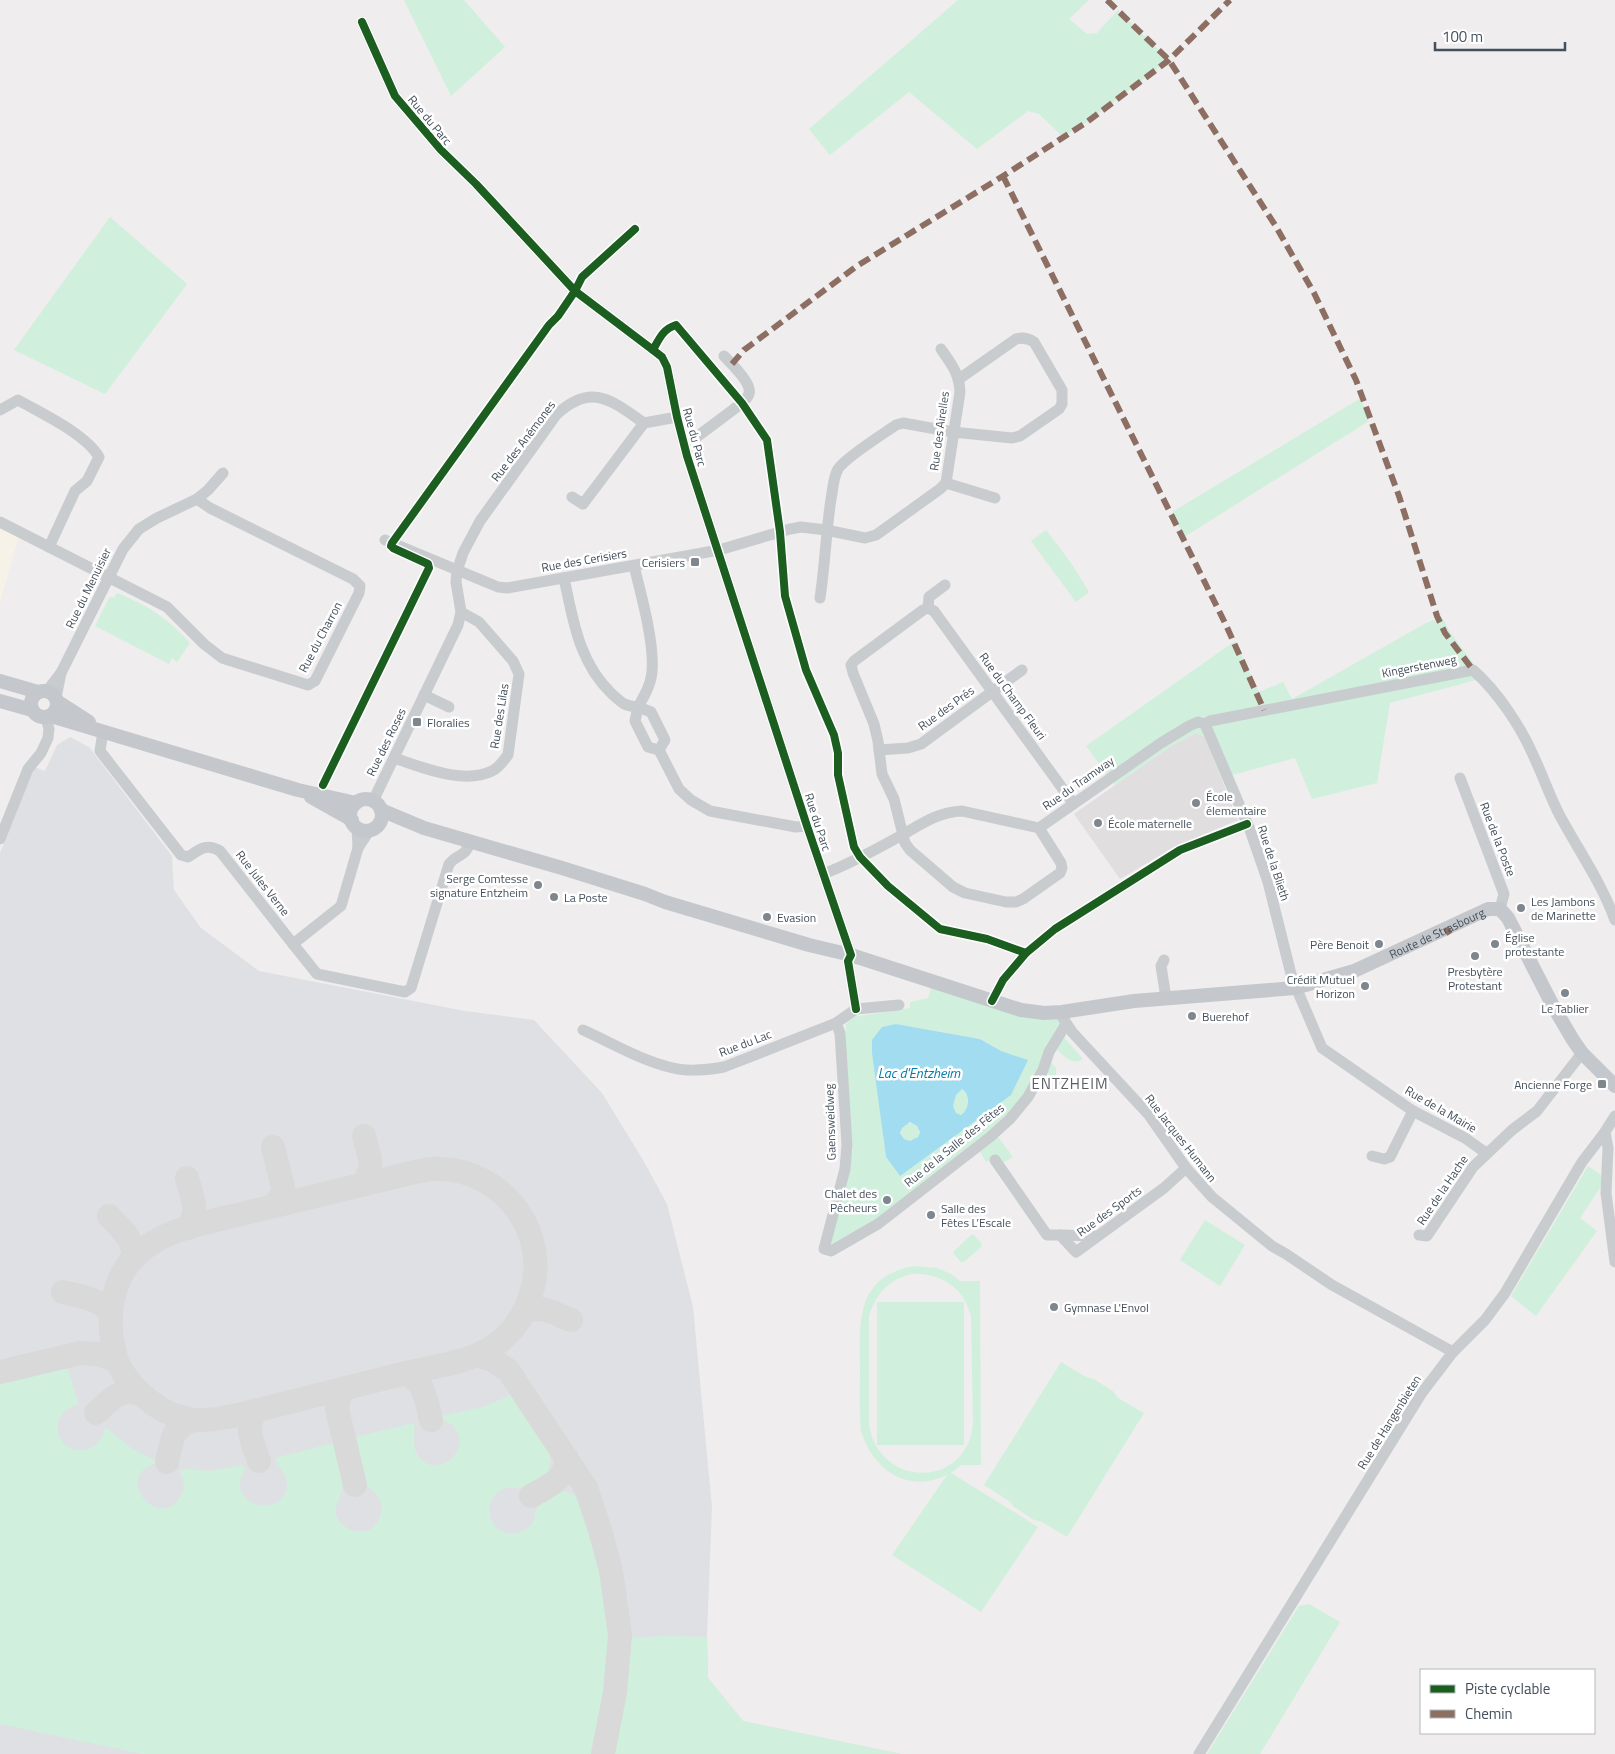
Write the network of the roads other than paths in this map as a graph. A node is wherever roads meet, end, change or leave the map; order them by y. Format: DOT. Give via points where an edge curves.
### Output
graph roads {
  1 [pos="362,22"];
  2 [pos="941,349"];
  3 [pos="724,356"];
  4 [pos="959,379"];
  5 [pos="0,410"];
  6 [pos="677,417"];
  7 [pos="644,423"];
  8 [pos="953,432"];
  9 [pos="684,441"];
  10 [pos="223,473"];
  11 [pos="946,483"];
  12 [pos="572,497"];
  13 [pos="995,498"];
  14 [pos="197,499"];
  15 [pos="0,522"];
  16 [pos="826,530"];
  17 [pos="386,540"];
  18 [pos="49,547"];
  19 [pos="718,550"];
  20 [pos="634,566"];
  21 [pos="457,571"];
  22 [pos="108,577"];
  23 [pos="564,578"];
  24 [pos="945,585"];
  25 [pos="820,598"];
  26 [pos="928,608"];
  27 [pos="461,612"];
  28 [pos="1022,670"];
  29 [pos="0,681"];
  30 [pos="993,692"];
  31 [pos="424,695"];
  32 [pos="50,696"];
  33 [pos="0,701"];
  34 [pos="449,707"];
  35 [pos="638,707"];
  36 [pos="32,710"];
  37 [pos="48,717"];
  38 [pos="1205,724"];
  39 [pos="103,731"];
  40 [pos="659,750"];
  41 [pos="879,750"];
  42 [pos="394,758"];
  43 [pos="1460,778"];
  44 [pos="298,790"];
  45 [pos="356,803"];
  46 [pos="1074,803"];
  47 [pos="377,806"];
  48 [pos="364,826"];
  49 [pos="807,826"];
  50 [pos="424,828"];
  51 [pos="1039,828"];
  52 [pos="903,835"];
  53 [pos="0,839"];
  54 [pos="471,841"];
  55 [pos="823,874"];
  56 [pos="1500,909"];
  57 [pos="1615,920"];
  58 [pos="293,944"];
  59 [pos="851,955"];
  60 [pos="1164,960"];
  61 [pos="1295,988"];
  62 [pos="1166,998"];
  63 [pos="899,1004"];
  64 [pos="856,1009"];
  65 [pos="1064,1018"];
  66 [pos="836,1023"];
  67 [pos="582,1030"];
  68 [pos="1582,1053"];
  69 [pos="1615,1086"];
  70 [pos="1413,1111"];
  71 [pos="1615,1116"];
  72 [pos="1605,1132"];
  73 [pos="1486,1153"];
  74 [pos="1372,1156"];
  75 [pos="995,1160"];
  76 [pos="1186,1168"];
  77 [pos="1419,1234"];
  78 [pos="824,1249"];
  79 [pos="1615,1262"];
  80 [pos="1454,1352"];
  81 [pos="1199,1754"];
  1 -- 6 [label="street, Rue du Parc" via="395,96 441,150 575,291 662,357"];
  2 -- 4 [label="street, Rue des Airelles"];
  3 -- 9 [label="street" via="750,389 749,396 694,439"];
  4 -- 8 [label="street, Rue des Airelles"];
  4 -- 8 [label="street" via="1016,339 1030,339 1062,390 1063,398 1058,409 1020,436 1007,438"];
  5 -- 18 [label="street" via="18,400 58,422 94,448 99,457 87,481 75,492"];
  6 -- 7 [label="street"];
  6 -- 9 [label="street, Rue du Parc"];
  7 -- 12 [label="street" via="583,504"];
  7 -- 21 [label="street, Rue des Anémones" via="615,403 596,397 567,405 480,521"];
  8 -- 11 [label="street, Rue des Airelles"];
  8 -- 16 [label="street" via="896,425 847,460 838,469 834,480"];
  9 -- 19 [label="street, Rue du Parc"];
  10 -- 14 [label="street, Rue du Menuisier"];
  11 -- 13 [label="street"];
  11 -- 16 [label="street, Rue des Airelles" via="876,535 865,538"];
  14 -- 22 [label="street, Rue du Menuisier" via="139,529 123,549"];
  14 -- 22 [label="street, Rue du Charron" via="360,586 315,681 308,685 222,658 167,607"];
  15 -- 18 [label="street"];
  16 -- 19 [label="street, Rue des Airelles" via="790,529"];
  16 -- 25 [label="street"];
  17 -- 21 [label="street, Rue des Cerisiers"];
  18 -- 22 [label="street"];
  19 -- 20 [label="street, Rue des Cerisiers"];
  19 -- 49 [label="street, Rue du Parc"];
  20 -- 23 [label="street, Rue des Cerisiers"];
  20 -- 35 [label="street" via="652,648 651,677"];
  21 -- 23 [label="street, Rue des Cerisiers" via="508,588"];
  21 -- 27 [label="street, Rue des Roses"];
  22 -- 32 [label="street, Rue du Menuisier"];
  23 -- 35 [label="street" via="575,632 592,670 626,706"];
  24 -- 26 [label="street" via="929,597"];
  26 -- 30 [label="street, Rue du Champ Fleuri" via="934,611"];
  26 -- 41 [label="street" via="851,665 874,724"];
  27 -- 31 [label="street, Rue des Roses" via="458,625"];
  27 -- 42 [label="street, Rue des Lilas" via="479,622 513,661 519,674 508,755 493,771 460,776"];
  28 -- 30 [label="street, Rue des Prés"];
  29 -- 32 [label="main road"];
  30 -- 41 [label="street, Rue des Prés" via="922,744"];
  30 -- 46 [label="street, Rue du Champ Fleuri"];
  31 -- 34 [label="street"];
  31 -- 42 [label="street, Rue des Roses"];
  32 -- 36 [label="main road" via="35,695 31,702"];
  32 -- 37 [label="main road" via="56,710"];
  32 -- 39 [label="main road"];
  33 -- 36 [label="main road"];
  35 -- 40 [label="street" via="635,721 648,747"];
  35 -- 40 [label="street" via="651,712 665,740"];
  36 -- 37 [label="main road" via="38,716"];
  37 -- 39 [label="main road"];
  37 -- 53 [label="street" via="48,738 28,769"];
  38 -- 46 [label="street, Rue du Tramway" via="1198,722 1160,743"];
  38 -- 57 [label="street, Kingerstenweg" via="1473,670 1521,731"];
  38 -- 61 [label="street, Rue de la Blieth" via="1250,830 1268,882"];
  39 -- 44 [label="main road"];
  39 -- 58 [label="street, Rue Jules Verne" via="100,751 181,855 188,857 206,846 220,851"];
  40 -- 49 [label="street" via="679,789 710,811 796,828"];
  41 -- 52 [label="street" via="882,774 894,799"];
  42 -- 47 [label="street, Rue des Roses"];
  43 -- 56 [label="street, Rue de la Poste" via="1504,894"];
  44 -- 45 [label="main road"];
  44 -- 48 [label="main road"];
  45 -- 47 [label="main road" via="365,799"];
  45 -- 48 [label="main road" via="351,810"];
  46 -- 51 [label="street, Rue du Tramway"];
  47 -- 48 [label="main road" via="381,821"];
  47 -- 50 [label="main road"];
  48 -- 50 [label="main road"];
  48 -- 58 [label="street" via="341,906"];
  49 -- 55 [label="street, Rue du Parc"];
  50 -- 54 [label="main road, Route de Strasbourg"];
  51 -- 52 [label="street, Rue du Tramway" via="950,811"];
  51 -- 52 [label="street" via="1062,868 1060,874 1016,902 965,893 953,887 910,850"];
  52 -- 55 [label="street, Rue du Tramway"];
  54 -- 58 [label="street" via="466,853 449,864 411,988 405,992 317,974"];
  54 -- 59 [label="main road, Route de Strasbourg" via="665,902"];
  55 -- 59 [label="street, Rue du Parc"];
  56 -- 61 [label="main road, Route de Strasbourg" via="1488,909 1354,971"];
  56 -- 68 [label="main road, Route de Strasbourg"];
  59 -- 64 [label="street" via="848,961"];
  59 -- 65 [label="main road, Route de Strasbourg" via="992,1001"];
  60 -- 62 [label="street" via="1161,966"];
  61 -- 62 [label="main road, Route de Strasbourg"];
  61 -- 70 [label="street, Rue de la Mairie" via="1322,1048"];
  62 -- 65 [label="main road, Route de Strasbourg" via="1134,1001"];
  63 -- 64 [label="street, Rue du Lac"];
  64 -- 66 [label="street, Rue du Lac"];
  65 -- 76 [label="street, Rue Jacques Humann" via="1072,1032 1149,1115"];
  65 -- 78 [label="street, Rue de la Salle des Fêtes" via="1043,1070 1028,1097 1010,1119 878,1224 831,1251"];
  66 -- 67 [label="street, Rue du Lac" via="724,1067 705,1070 674,1068 648,1060"];
  66 -- 78 [label="street, Gaensweidweg" via="840,1033 847,1145 845,1169"];
  68 -- 69 [label="main road, Route de Strasbourg"];
  68 -- 73 [label="street" via="1537,1111"];
  70 -- 73 [label="street, Rue de la Mairie" via="1465,1138"];
  70 -- 74 [label="street" via="1390,1157"];
  71 -- 72 [label="street, Rue de Hangenbieten"];
  72 -- 79 [label="street" via="1608,1148 1606,1193"];
  72 -- 80 [label="street, Rue de Hangenbieten" via="1582,1162 1505,1294"];
  73 -- 77 [label="street, Rue de la Hache" via="1427,1236"];
  75 -- 76 [label="street, Rue des Sports" via="1047,1235 1060,1235 1076,1252 1164,1188"];
  76 -- 80 [label="street, Rue Jacques Humann" via="1212,1197 1272,1246 1332,1285"];
  80 -- 81 [label="street, Rue de Hangenbieten" via="1421,1394"];
}
